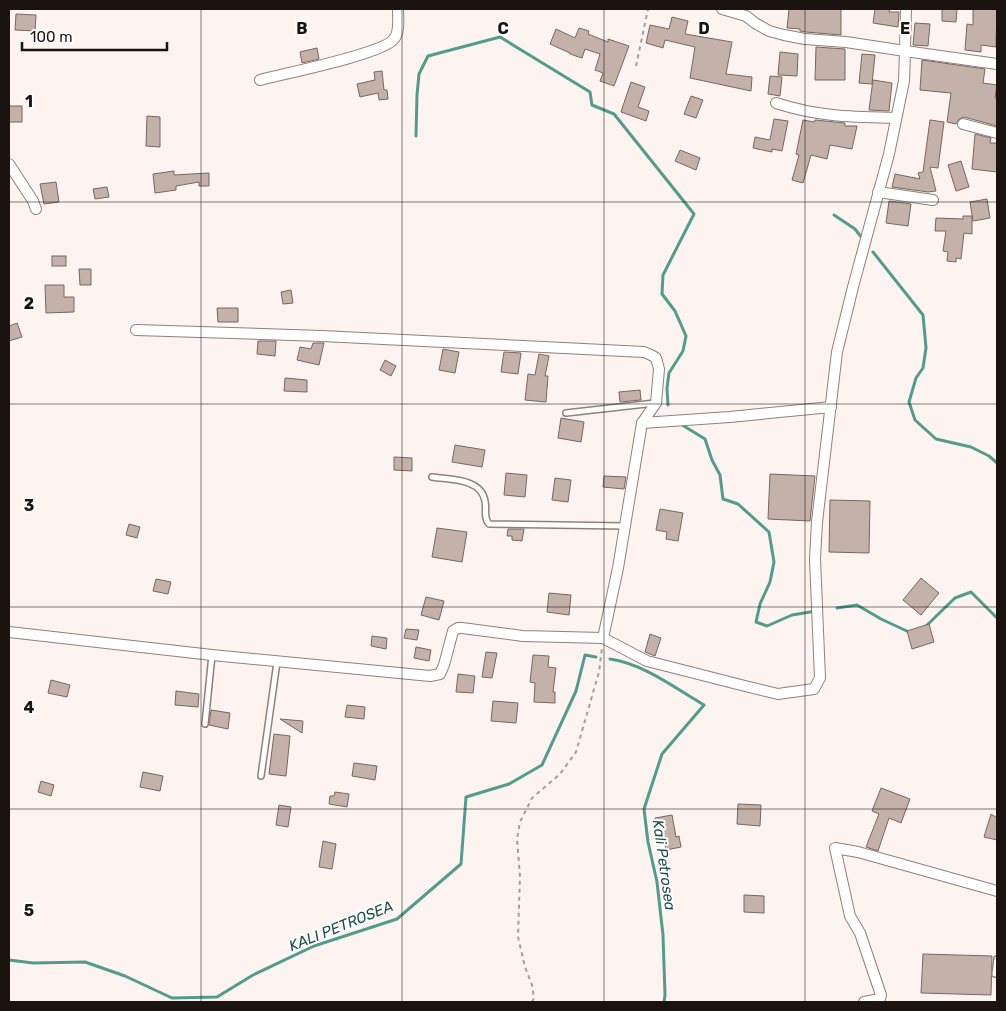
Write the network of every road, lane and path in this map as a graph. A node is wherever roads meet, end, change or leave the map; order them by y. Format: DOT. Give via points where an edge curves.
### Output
graph roads {
  1 [pos="398,9"];
  2 [pos="648,9"];
  3 [pos="722,9"];
  4 [pos="906,9"];
  5 [pos="906,52"];
  6 [pos="997,64"];
  7 [pos="636,66"];
  8 [pos="260,80"];
  9 [pos="776,103"];
  10 [pos="896,118"];
  11 [pos="963,124"];
  12 [pos="997,133"];
  13 [pos="9,164"];
  14 [pos="878,192"];
  15 [pos="933,200"];
  16 [pos="36,209"];
  17 [pos="136,330"];
  18 [pos="656,403"];
  19 [pos="831,407"];
  20 [pos="566,413"];
  21 [pos="642,423"];
  22 [pos="432,477"];
  23 [pos="624,526"];
  24 [pos="9,632"];
  25 [pos="602,638"];
  26 [pos="212,655"];
  27 [pos="277,662"];
  28 [pos="205,724"];
  29 [pos="261,776"];
  30 [pos="997,891"];
  31 [pos="997,959"];
  32 [pos="995,974"];
  33 [pos="532,1002"];
  34 [pos="864,1002"];
  1 -- 8 [label="street" via="394,40 383,46 342,60"];
  2 -- 7 [label="path"];
  3 -- 5 [label="street" via="746,16 769,31 784,35"];
  4 -- 5 [label="street"];
  5 -- 6 [label="street"];
  5 -- 10 [label="street"];
  9 -- 10 [label="street" via="838,117"];
  10 -- 14 [label="street"];
  11 -- 12 [label="street"];
  13 -- 16 [label="street"];
  14 -- 15 [label="street"];
  14 -- 19 [label="street" via="837,352"];
  17 -- 18 [label="street" via="644,352 652,355 658,363"];
  18 -- 20 [label="lane"];
  18 -- 21 [label="street"];
  19 -- 21 [label="street"];
  19 -- 25 [label="street" via="817,522 815,568 820,678 814,689 778,694 647,661"];
  21 -- 23 [label="street"];
  22 -- 23 [label="lane" via="471,483 477,487 486,500 489,524"];
  23 -- 25 [label="street"];
  24 -- 26 [label="street"];
  25 -- 27 [label="street" via="523,636 458,628 450,636 444,665 436,676"];
  25 -- 33 [label="path" via="599,672 576,752 560,774 532,798 520,822 517,839 520,876 518,937 532,984"];
  26 -- 27 [label="street"];
  26 -- 28 [label="lane"];
  27 -- 29 [label="lane"];
  30 -- 34 [label="street" via="835,848 850,916 860,933 881,995 880,999"];
  31 -- 32 [label="lane"];
}
